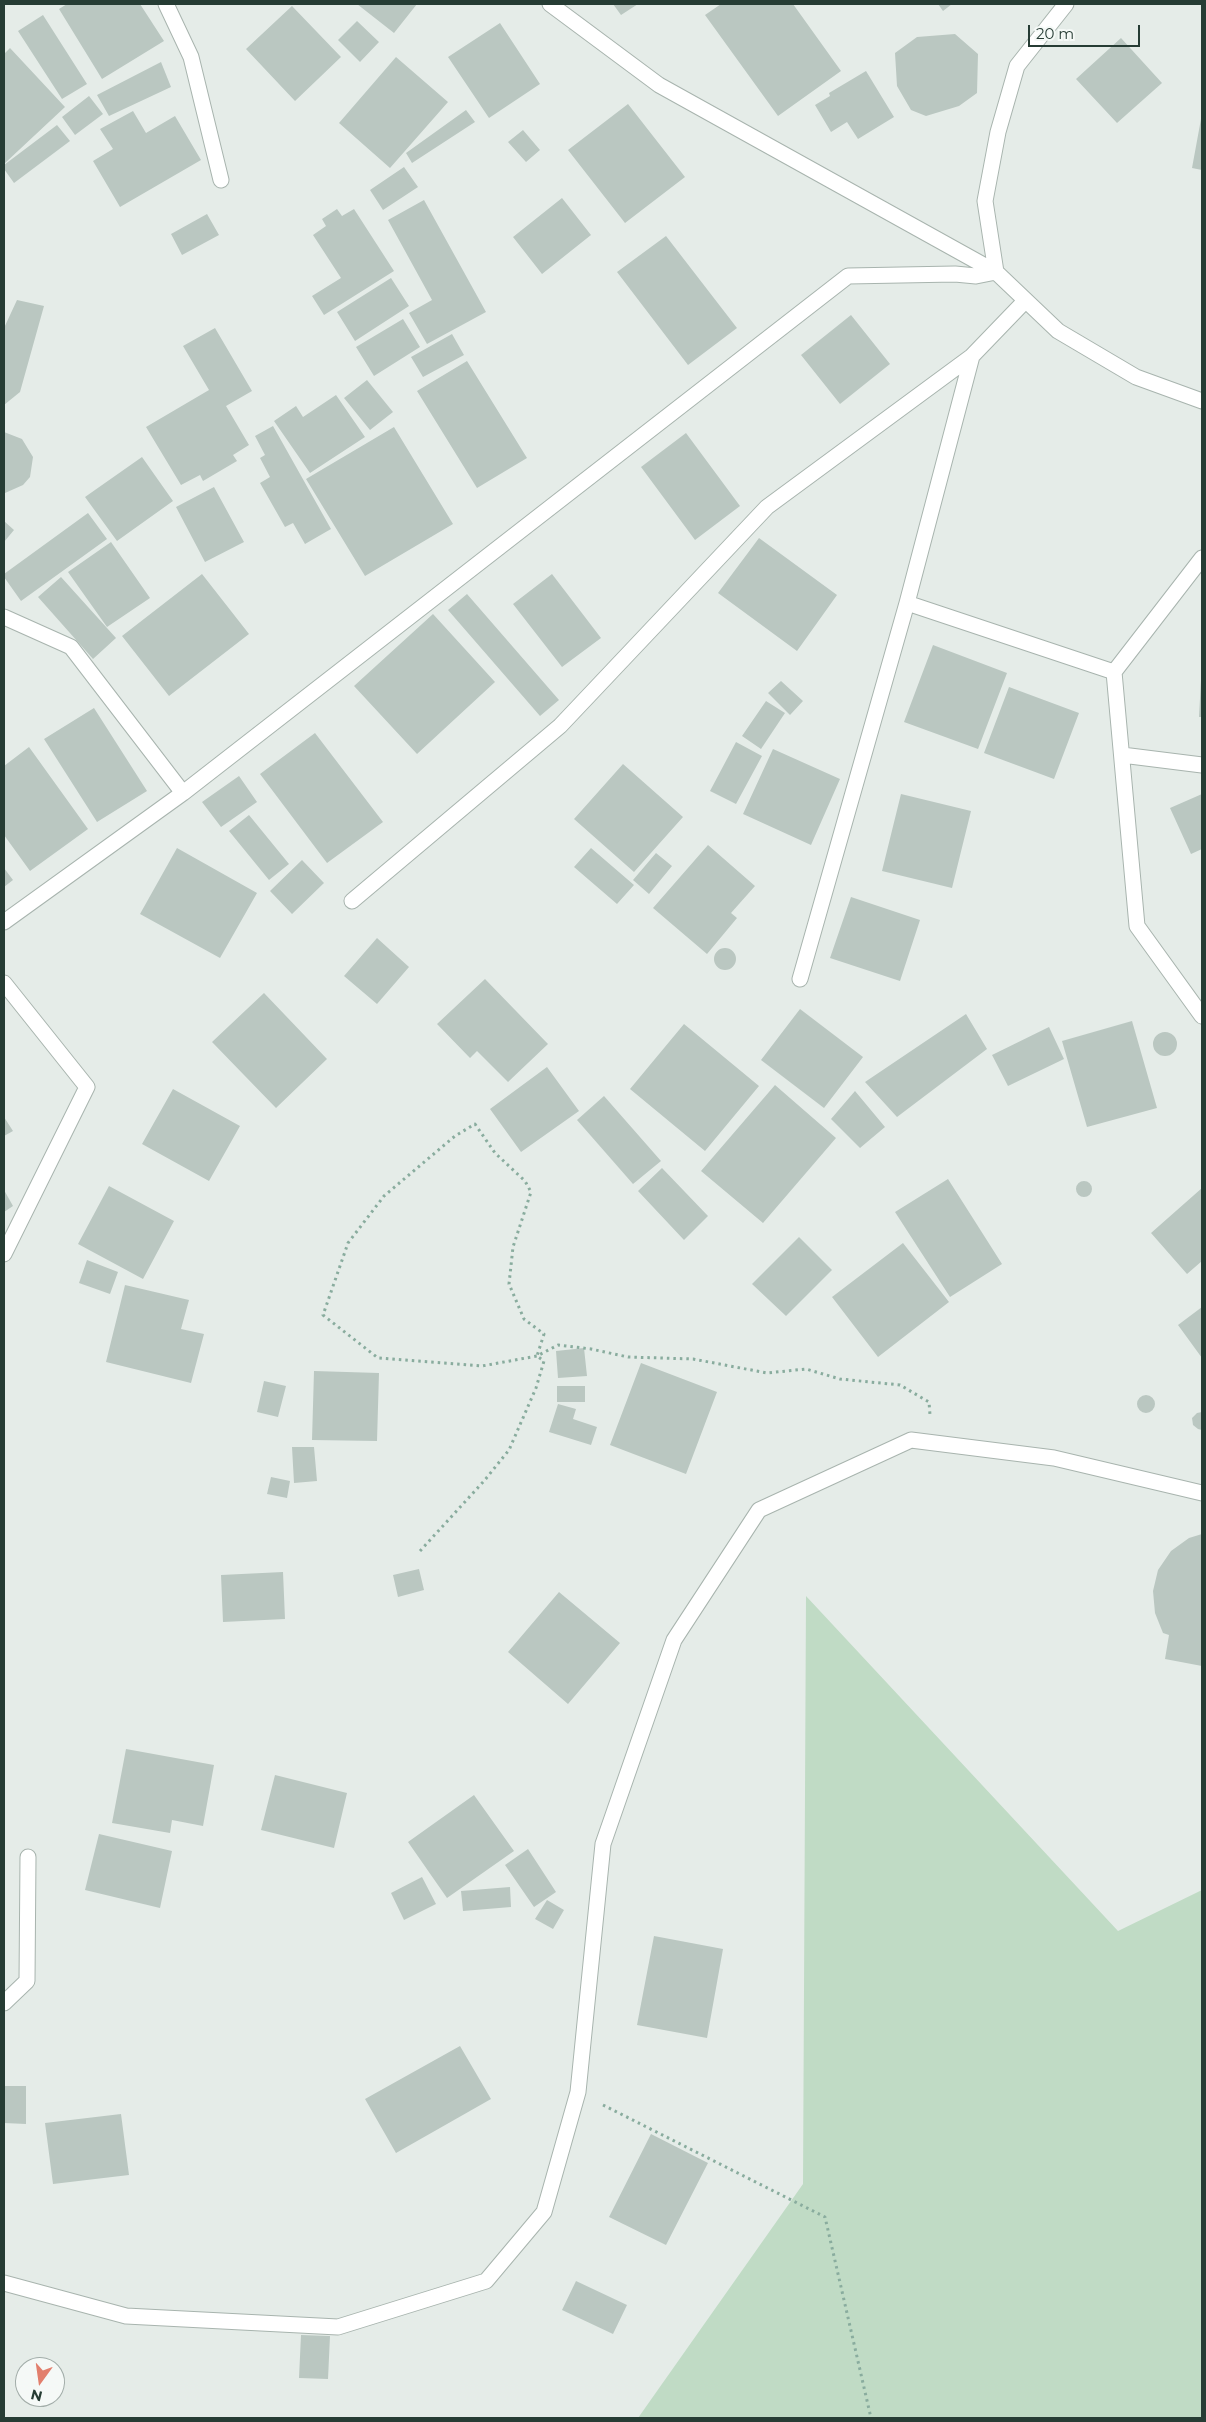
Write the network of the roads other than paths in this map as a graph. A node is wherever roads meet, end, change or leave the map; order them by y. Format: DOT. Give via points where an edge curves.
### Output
graph roads {
  1 [pos="166,4"];
  2 [pos="550,4"];
  3 [pos="1066,4"];
  4 [pos="221,180"];
  5 [pos="996,272"];
  6 [pos="1025,301"];
  7 [pos="972,356"];
  8 [pos="1202,401"];
  9 [pos="1202,558"];
  10 [pos="907,603"];
  11 [pos="4,617"];
  12 [pos="1114,672"];
  13 [pos="1122,755"];
  14 [pos="1202,765"];
  15 [pos="183,793"];
  16 [pos="352,901"];
  17 [pos="4,922"];
  18 [pos="800,979"];
  19 [pos="4,983"];
  20 [pos="1202,1016"];
  21 [pos="4,1254"];
  22 [pos="1202,1493"];
  23 [pos="28,1857"];
  24 [pos="4,2003"];
  25 [pos="4,2283"];
  1 -- 4 [label="street" via="191,57"];
  2 -- 5 [label="street" via="658,85"];
  3 -- 5 [label="street" via="1017,66 998,132 985,201"];
  5 -- 6 [label="street"];
  5 -- 15 [label="street" via="976,276 848,276"];
  6 -- 7 [label="street"];
  6 -- 8 [label="street" via="1058,332 1136,377"];
  7 -- 10 [label="street"];
  7 -- 16 [label="street" via="767,507 560,726"];
  9 -- 12 [label="street"];
  10 -- 12 [label="street"];
  10 -- 18 [label="street"];
  11 -- 15 [label="street" via="71,647"];
  12 -- 13 [label="street"];
  13 -- 14 [label="street"];
  13 -- 20 [label="street" via="1137,926"];
  15 -- 17 [label="street"];
  19 -- 21 [label="street" via="87,1087"];
  22 -- 25 [label="street" via="1054,1458 912,1440 760,1510 674,1640 603,1844 578,2092 544,2212 486,2280 338,2327 126,2316"];
  23 -- 24 [label="street" via="27,1981"];
}
